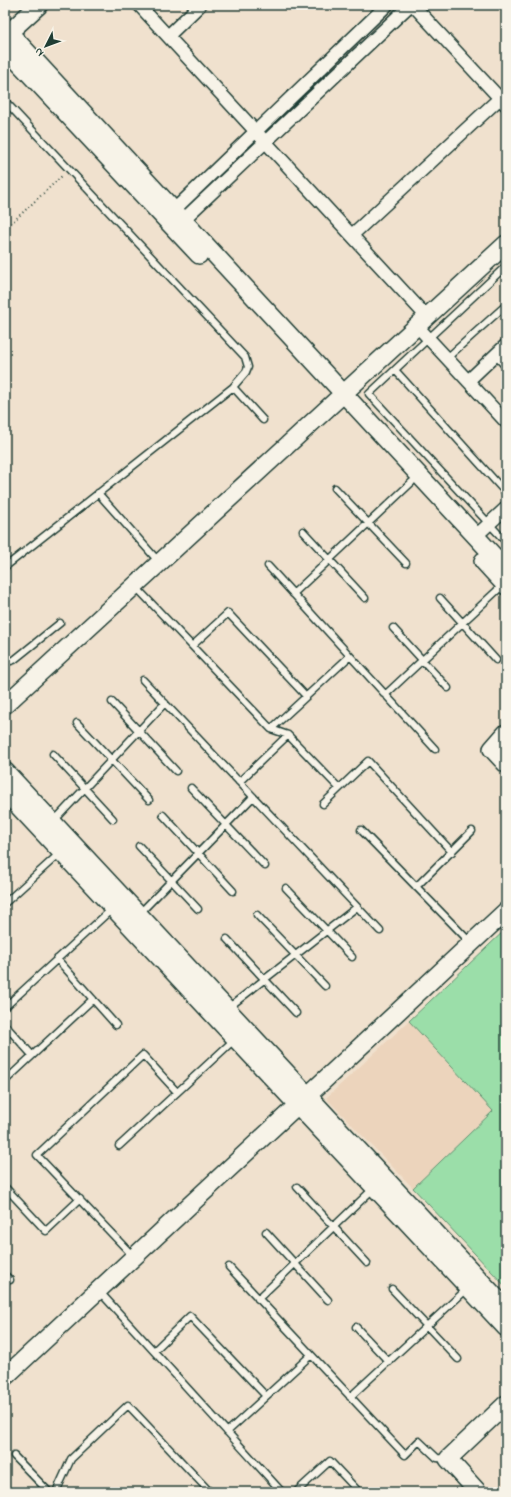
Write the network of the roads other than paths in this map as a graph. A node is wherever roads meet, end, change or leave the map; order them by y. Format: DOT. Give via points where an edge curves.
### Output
graph roads {
  1 [pos="38,5"];
  2 [pos="139,5"];
  3 [pos="200,5"];
  4 [pos="387,5"];
  5 [pos="411,5"];
  6 [pos="6,36"];
  7 [pos="168,36"];
  8 [pos="5,101"];
  9 [pos="503,101"];
  10 [pos="256,131"];
  11 [pos="266,142"];
  12 [pos="175,218"];
  13 [pos="352,235"];
  14 [pos="506,244"];
  15 [pos="506,266"];
  16 [pos="506,304"];
  17 [pos="424,327"];
  18 [pos="506,345"];
  19 [pos="495,355"];
  20 [pos="447,358"];
  21 [pos="506,367"];
  22 [pos="394,370"];
  23 [pos="468,381"];
  24 [pos="233,387"];
  25 [pos="340,398"];
  26 [pos="263,420"];
  27 [pos="506,422"];
  28 [pos="412,482"];
  29 [pos="335,488"];
  30 [pos="98,492"];
  31 [pos="506,492"];
  32 [pos="506,508"];
  33 [pos="368,523"];
  34 [pos="489,524"];
  35 [pos="303,531"];
  36 [pos="476,536"];
  37 [pos="506,542"];
  38 [pos="330,560"];
  39 [pos="159,563"];
  40 [pos="406,563"];
  41 [pos="268,566"];
  42 [pos="5,567"];
  43 [pos="505,580"];
  44 [pos="134,586"];
  45 [pos="293,594"];
  46 [pos="366,598"];
  47 [pos="440,598"];
  48 [pos="60,623"];
  49 [pos="462,623"];
  50 [pos="393,628"];
  51 [pos="192,646"];
  52 [pos="350,656"];
  53 [pos="5,658"];
  54 [pos="422,660"];
  55 [pos="496,660"];
  56 [pos="143,680"];
  57 [pos="448,688"];
  58 [pos="385,694"];
  59 [pos="306,696"];
  60 [pos="112,702"];
  61 [pos="165,703"];
  62 [pos="5,705"];
  63 [pos="77,722"];
  64 [pos="270,729"];
  65 [pos="139,731"];
  66 [pos="506,733"];
  67 [pos="288,735"];
  68 [pos="434,749"];
  69 [pos="53,754"];
  70 [pos="112,760"];
  71 [pos="506,764"];
  72 [pos="5,771"];
  73 [pos="176,771"];
  74 [pos="239,782"];
  75 [pos="191,788"];
  76 [pos="339,788"];
  77 [pos="85,789"];
  78 [pos="6,794"];
  79 [pos="254,797"];
  80 [pos="149,800"];
  81 [pos="323,804"];
  82 [pos="163,815"];
  83 [pos="113,819"];
  84 [pos="53,823"];
  85 [pos="226,825"];
  86 [pos="361,830"];
  87 [pos="472,831"];
  88 [pos="139,846"];
  89 [pos="60,852"];
  90 [pos="452,852"];
  91 [pos="198,853"];
  92 [pos="265,866"];
  93 [pos="171,880"];
  94 [pos="416,887"];
  95 [pos="286,888"];
  96 [pos="233,891"];
  97 [pos="5,903"];
  98 [pos="357,907"];
  99 [pos="113,908"];
  100 [pos="198,909"];
  101 [pos="506,911"];
  102 [pos="138,914"];
  103 [pos="257,915"];
  104 [pos="327,931"];
  105 [pos="380,931"];
  106 [pos="227,939"];
  107 [pos="471,944"];
  108 [pos="296,955"];
  109 [pos="352,957"];
  110 [pos="57,959"];
  111 [pos="265,980"];
  112 [pos="325,986"];
  113 [pos="93,999"];
  114 [pos="5,1007"];
  115 [pos="227,1009"];
  116 [pos="296,1013"];
  117 [pos="5,1025"];
  118 [pos="116,1025"];
  119 [pos="234,1039"];
  120 [pos="32,1055"];
  121 [pos="5,1081"];
  122 [pos="177,1092"];
  123 [pos="302,1100"];
  124 [pos="119,1146"];
  125 [pos="5,1187"];
  126 [pos="296,1187"];
  127 [pos="374,1188"];
  128 [pos="80,1199"];
  129 [pos="333,1227"];
  130 [pos="266,1232"];
  131 [pos="134,1257"];
  132 [pos="367,1263"];
  133 [pos="295,1264"];
  134 [pos="229,1267"];
  135 [pos="468,1288"];
  136 [pos="392,1289"];
  137 [pos="98,1290"];
  138 [pos="258,1299"];
  139 [pos="328,1300"];
  140 [pos="506,1308"];
  141 [pos="427,1326"];
  142 [pos="356,1327"];
  143 [pos="506,1328"];
  144 [pos="154,1351"];
  145 [pos="311,1355"];
  146 [pos="458,1359"];
  147 [pos="389,1362"];
  148 [pos="5,1377"];
  149 [pos="266,1396"];
  150 [pos="350,1397"];
  151 [pos="506,1404"];
  152 [pos="227,1432"];
  153 [pos="14,1456"];
  154 [pos="448,1459"];
  155 [pos="49,1492"];
  156 [pos="56,1492"];
  157 [pos="210,1492"];
  158 [pos="282,1492"];
  159 [pos="296,1492"];
  160 [pos="359,1492"];
  161 [pos="478,1492"];
  1 -- 6 [label="street"];
  2 -- 7 [label="street"];
  3 -- 7 [label="street"];
  4 -- 10 [label="street"];
  5 -- 9 [label="street"];
  5 -- 11 [label="street"];
  6 -- 12 [label="street"];
  7 -- 10 [label="street"];
  8 -- 24 [label="lane" via="245,357 248,367"];
  9 -- 13 [label="street"];
  10 -- 11 [label="street"];
  10 -- 12 [label="street"];
  11 -- 12 [label="street"];
  11 -- 13 [label="street"];
  12 -- 25 [label="street"];
  13 -- 17 [label="street"];
  14 -- 17 [label="street"];
  15 -- 17 [label="lane"];
  16 -- 20 [label="lane"];
  17 -- 20 [label="street"];
  17 -- 22 [label="lane"];
  17 -- 25 [label="street"];
  18 -- 19 [label="street"];
  19 -- 21 [label="lane"];
  19 -- 23 [label="street"];
  20 -- 23 [label="street"];
  22 -- 31 [label="lane"];
  22 -- 34 [label="lane" via="369,394"];
  23 -- 27 [label="street"];
  24 -- 26 [label="lane"];
  24 -- 30 [label="lane"];
  25 -- 28 [label="street"];
  25 -- 36 [label="street"];
  25 -- 39 [label="street"];
  28 -- 33 [label="lane"];
  28 -- 43 [label="street"];
  29 -- 33 [label="lane"];
  30 -- 39 [label="lane"];
  30 -- 42 [label="lane"];
  32 -- 34 [label="street"];
  33 -- 38 [label="lane"];
  33 -- 40 [label="lane"];
  34 -- 36 [label="street"];
  34 -- 37 [label="lane"];
  35 -- 38 [label="lane"];
  36 -- 43 [label="street"];
  38 -- 45 [label="lane"];
  38 -- 46 [label="lane"];
  39 -- 44 [label="street"];
  41 -- 45 [label="lane"];
  43 -- 49 [label="lane"];
  44 -- 51 [label="lane"];
  44 -- 62 [label="street"];
  45 -- 52 [label="lane"];
  47 -- 49 [label="lane"];
  48 -- 53 [label="lane" via="14,660"];
  49 -- 54 [label="lane"];
  49 -- 55 [label="lane"];
  50 -- 54 [label="lane"];
  51 -- 59 [label="lane" via="228,613"];
  51 -- 64 [label="lane"];
  52 -- 58 [label="lane"];
  52 -- 59 [label="lane"];
  54 -- 57 [label="lane"];
  54 -- 58 [label="lane"];
  56 -- 61 [label="lane"];
  58 -- 68 [label="lane"];
  59 -- 64 [label="lane"];
  60 -- 65 [label="lane"];
  61 -- 65 [label="lane"];
  61 -- 74 [label="lane"];
  63 -- 70 [label="lane"];
  64 -- 67 [label="lane"];
  65 -- 70 [label="lane"];
  65 -- 73 [label="lane"];
  66 -- 71 [label="street" via="492,749"];
  67 -- 74 [label="lane"];
  67 -- 76 [label="lane"];
  69 -- 77 [label="lane"];
  70 -- 77 [label="lane"];
  70 -- 80 [label="lane"];
  72 -- 84 [label="street"];
  74 -- 79 [label="lane"];
  75 -- 85 [label="lane"];
  76 -- 81 [label="lane"];
  76 -- 90 [label="lane" via="368,761"];
  77 -- 83 [label="lane"];
  77 -- 84 [label="lane"];
  78 -- 89 [label="street"];
  79 -- 85 [label="lane"];
  79 -- 98 [label="lane"];
  82 -- 91 [label="lane"];
  84 -- 102 [label="street"];
  85 -- 91 [label="lane"];
  85 -- 92 [label="lane"];
  86 -- 94 [label="lane"];
  87 -- 90 [label="lane"];
  88 -- 93 [label="lane"];
  89 -- 97 [label="lane"];
  89 -- 99 [label="street"];
  90 -- 94 [label="lane"];
  91 -- 93 [label="lane"];
  91 -- 96 [label="lane"];
  93 -- 100 [label="lane"];
  93 -- 102 [label="lane"];
  94 -- 107 [label="lane"];
  95 -- 104 [label="lane"];
  98 -- 104 [label="lane"];
  98 -- 105 [label="lane"];
  99 -- 110 [label="lane"];
  99 -- 119 [label="street"];
  101 -- 107 [label="street"];
  102 -- 115 [label="street"];
  103 -- 108 [label="lane"];
  104 -- 108 [label="lane"];
  104 -- 109 [label="lane"];
  106 -- 111 [label="lane"];
  107 -- 123 [label="street"];
  108 -- 111 [label="lane"];
  108 -- 112 [label="lane"];
  110 -- 113 [label="lane"];
  110 -- 114 [label="lane"];
  111 -- 115 [label="lane"];
  111 -- 116 [label="lane"];
  113 -- 118 [label="lane"];
  113 -- 120 [label="lane"];
  115 -- 123 [label="street"];
  117 -- 120 [label="lane"];
  119 -- 122 [label="lane"];
  119 -- 123 [label="street"];
  120 -- 121 [label="lane"];
  122 -- 124 [label="lane"];
  122 -- 128 [label="lane" via="143,1055 37,1154"];
  123 -- 127 [label="street"];
  123 -- 131 [label="street"];
  123 -- 140 [label="street"];
  125 -- 128 [label="lane" via="46,1231"];
  126 -- 129 [label="lane"];
  127 -- 129 [label="lane"];
  127 -- 135 [label="street"];
  128 -- 131 [label="lane"];
  129 -- 132 [label="lane"];
  129 -- 133 [label="lane"];
  130 -- 133 [label="lane"];
  131 -- 137 [label="street"];
  133 -- 138 [label="lane"];
  133 -- 139 [label="lane"];
  134 -- 138 [label="lane"];
  135 -- 141 [label="lane"];
  135 -- 143 [label="street"];
  136 -- 141 [label="lane"];
  137 -- 144 [label="lane"];
  137 -- 148 [label="street"];
  138 -- 145 [label="lane"];
  141 -- 146 [label="lane"];
  141 -- 147 [label="lane"];
  142 -- 147 [label="lane"];
  144 -- 149 [label="lane" via="190,1316"];
  144 -- 152 [label="lane"];
  145 -- 149 [label="lane"];
  145 -- 150 [label="lane"];
  147 -- 150 [label="lane"];
  149 -- 152 [label="lane"];
  150 -- 154 [label="lane" via="405,1455 419,1441 437,1458"];
  151 -- 154 [label="street"];
  152 -- 158 [label="lane"];
  153 -- 155 [label="lane"];
  154 -- 161 [label="street"];
  156 -- 157 [label="lane" via="71,1460 128,1405"];
  159 -- 160 [label="lane" via="330,1461"];
}
